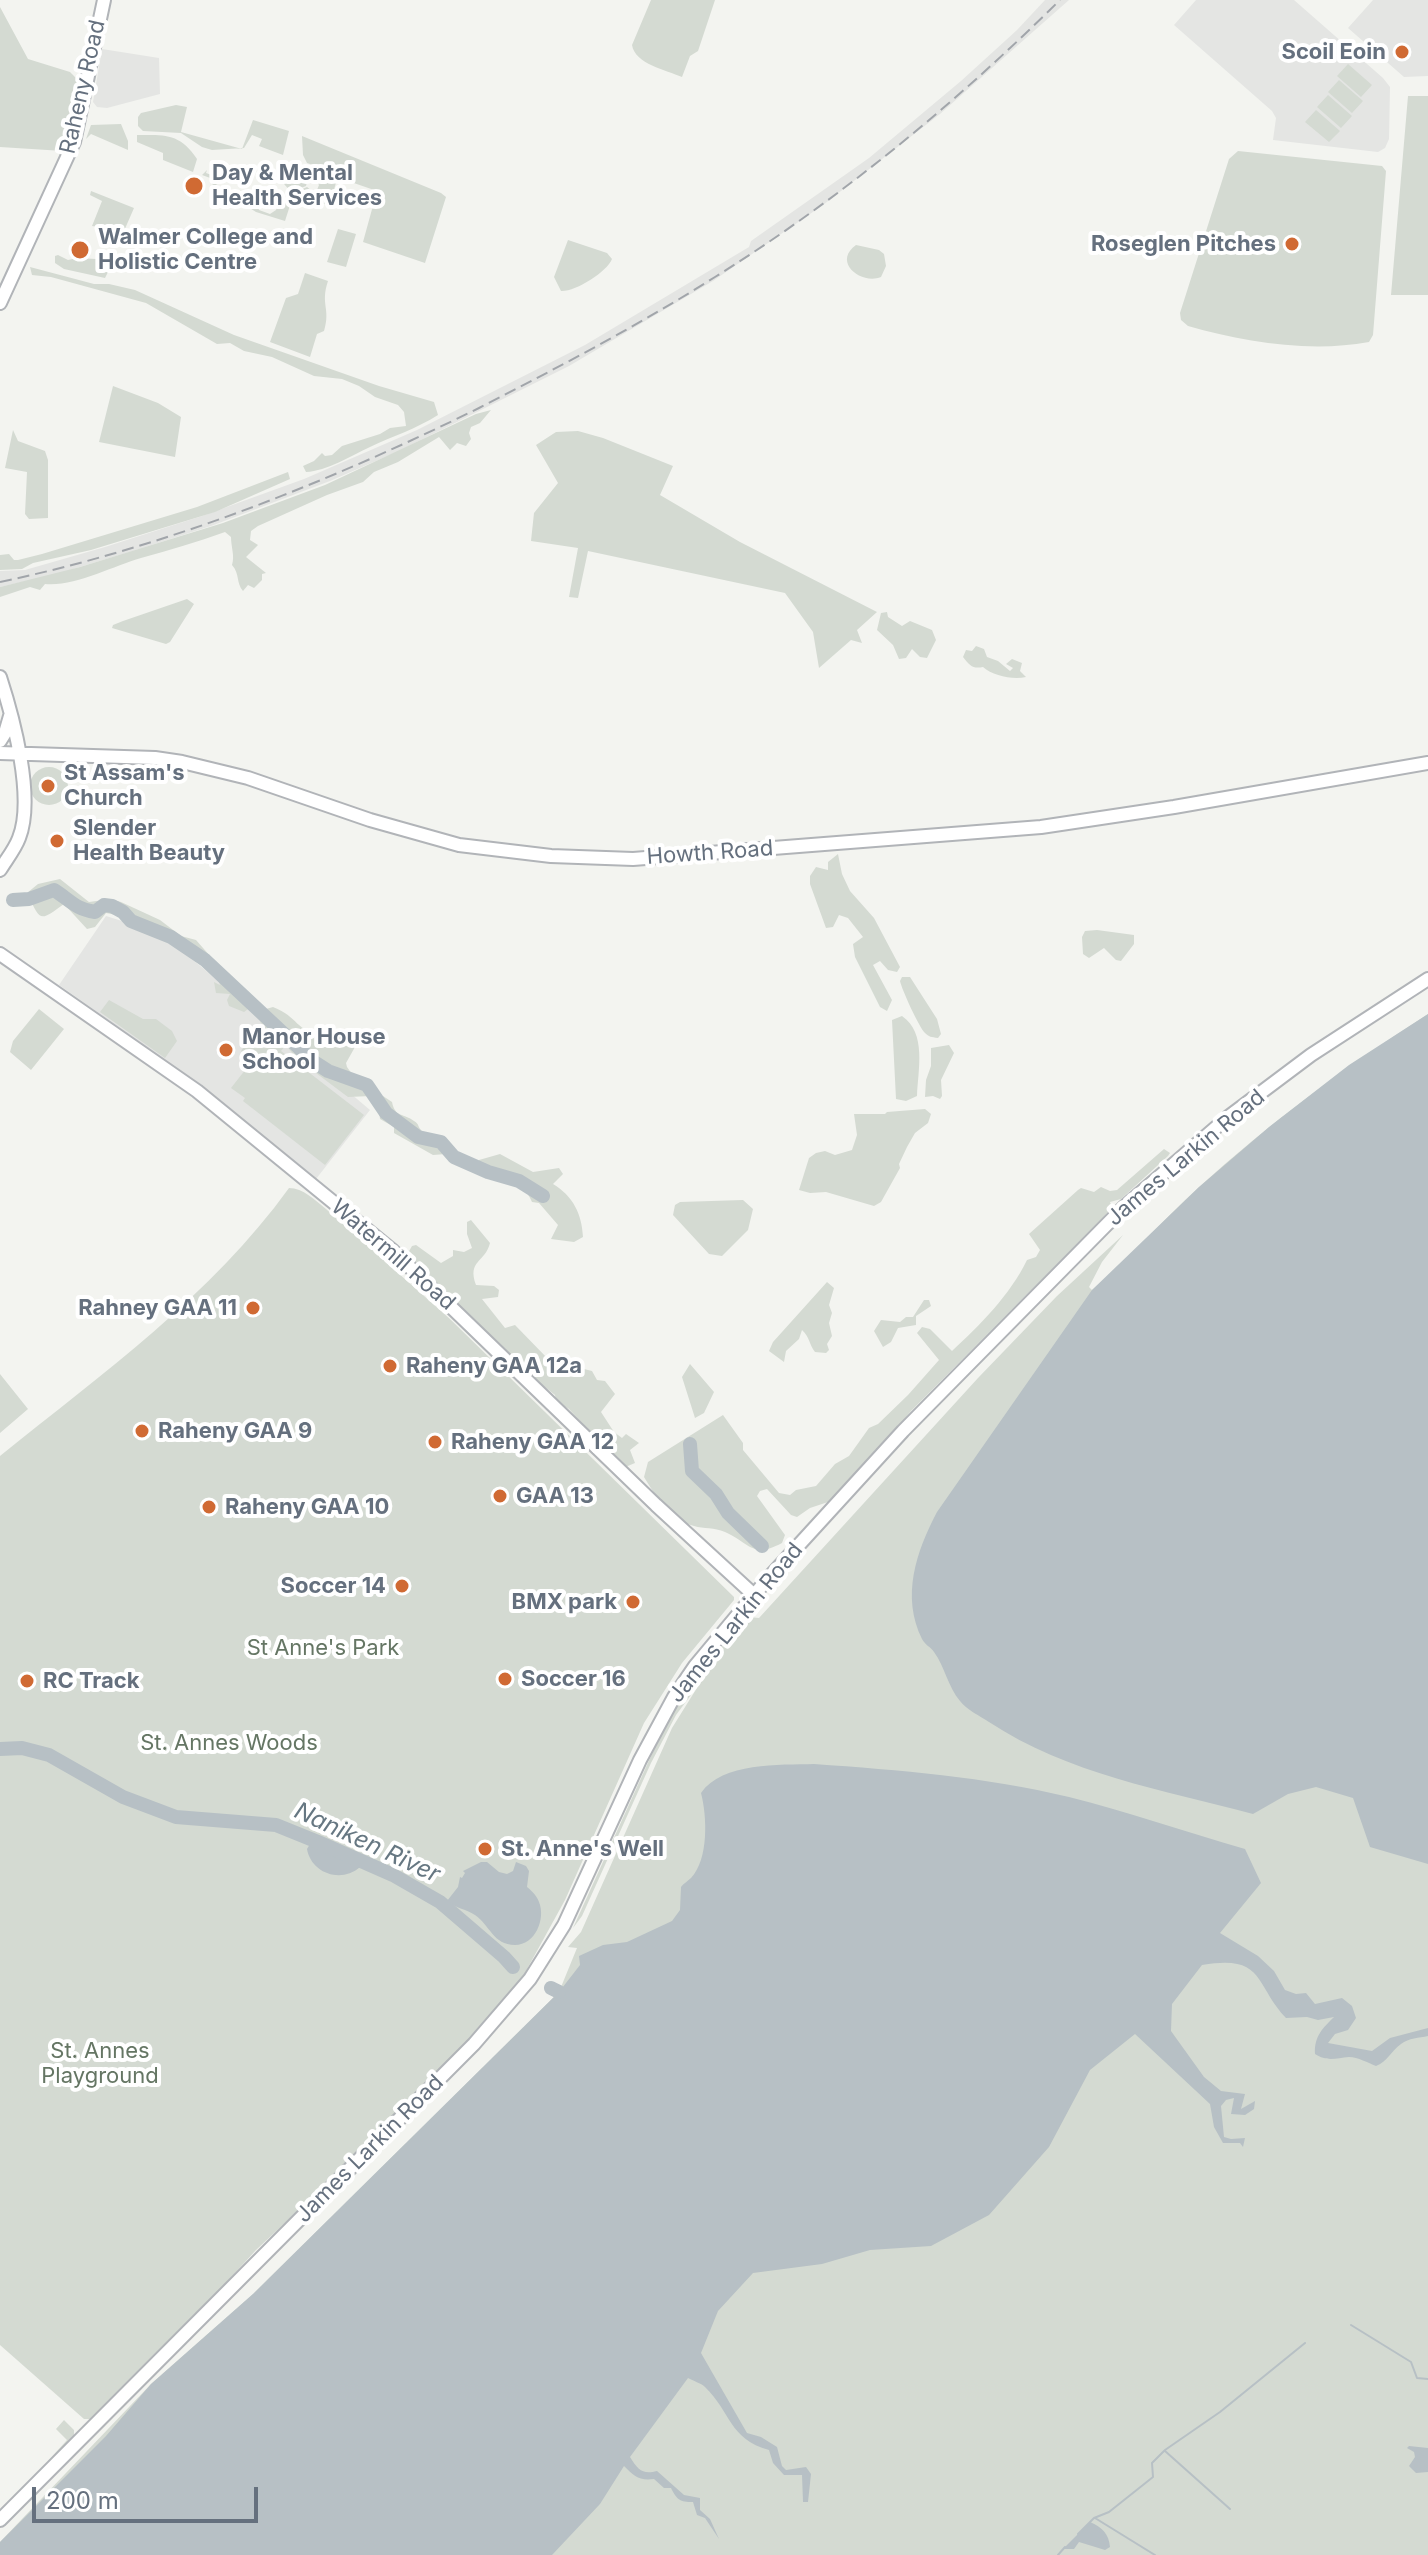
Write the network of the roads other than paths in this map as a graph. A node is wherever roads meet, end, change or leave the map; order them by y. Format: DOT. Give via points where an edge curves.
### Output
graph roads {
  1 [pos="104,0"];
  2 [pos="0,303"];
  3 [pos="0,677"];
  4 [pos="10,709"];
  5 [pos="0,741"];
  6 [pos="0,753"];
  7 [pos="20,754"];
  8 [pos="1428,763"];
  9 [pos="0,870"];
  10 [pos="0,954"];
  11 [pos="1428,979"];
  12 [pos="754,1595"];
  13 [pos="0,2520"];
  1 -- 2 [label="main road, Raheny Road" via="74,142"];
  3 -- 4 [label="main road"];
  4 -- 5 [label="main road"];
  4 -- 7 [label="main road"];
  6 -- 7 [label="main road, Howth Road"];
  7 -- 8 [label="main road, Howth Road" via="155,758 205,766 459,845 633,859 1041,827"];
  7 -- 9 [label="main road" via="23,823"];
  10 -- 12 [label="main road, Watermill Road" via="197,1091 393,1251"];
  11 -- 12 [label="main road, James Larkin Road" via="1311,1055 1227,1118 1123,1208 903,1431"];
  12 -- 13 [label="main road, James Larkin Road" via="695,1666 661,1718 564,1925 521,1991 466,2053"];
}
